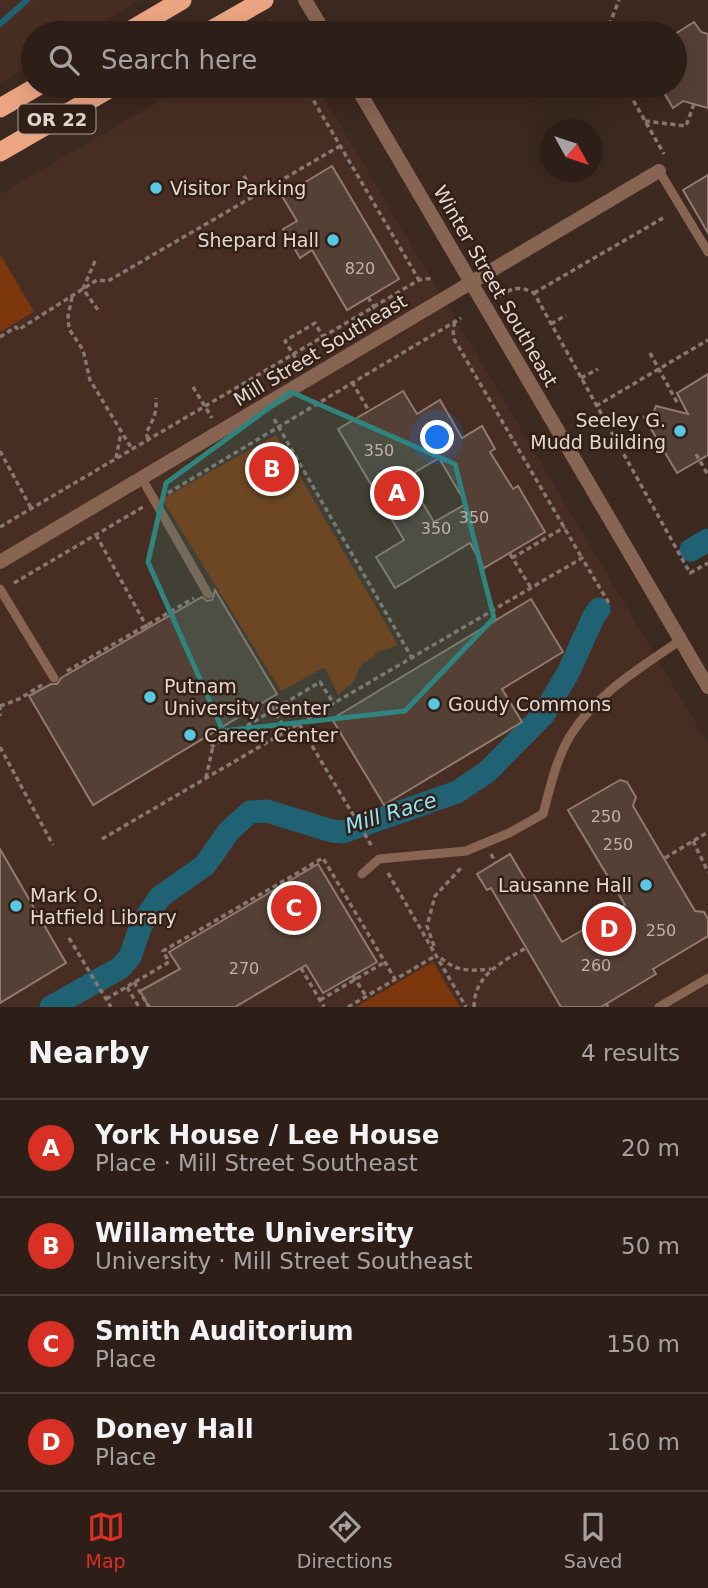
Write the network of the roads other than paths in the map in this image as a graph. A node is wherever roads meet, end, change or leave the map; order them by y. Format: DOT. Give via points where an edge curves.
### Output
graph roads {
  1 [pos="182,0"];
  2 [pos="264,0"];
  3 [pos="305,0"];
  4 [pos="146,21"];
  5 [pos="227,21"];
  6 [pos="318,21"];
  7 [pos="21,96"];
  8 [pos="93,98"];
  9 [pos="363,98"];
  10 [pos="0,108"];
  11 [pos="0,152"];
  12 [pos="659,171"];
  13 [pos="708,252"];
  14 [pos="471,283"];
  15 [pos="141,477"];
  16 [pos="0,562"];
  17 [pos="1,590"];
  18 [pos="207,592"];
  19 [pos="681,640"];
  20 [pos="54,678"];
  21 [pos="708,687"];
  22 [pos="362,874"];
  23 [pos="708,978"];
  24 [pos="659,1007"];
  1 -- 4 [label="highway"];
  2 -- 5 [label="highway"];
  3 -- 6 [label="street"];
  7 -- 10 [label="highway, OR 22"];
  8 -- 11 [label="highway, OR 22"];
  9 -- 14 [label="street, Winter Street Southeast"];
  12 -- 13 [label="lane"];
  12 -- 14 [label="street, Mill Street Southeast"];
  14 -- 15 [label="street, Mill Street Southeast"];
  14 -- 19 [label="street, Winter Street Southeast"];
  15 -- 16 [label="street, Mill Street Southeast"];
  15 -- 18 [label="lane"];
  17 -- 20 [label="lane"];
  19 -- 21 [label="street, Winter Street Southeast"];
  19 -- 22 [label="lane" via="629,675 593,707 570,736 553,774 543,814 466,851 379,859"];
  23 -- 24 [label="lane"];
}
